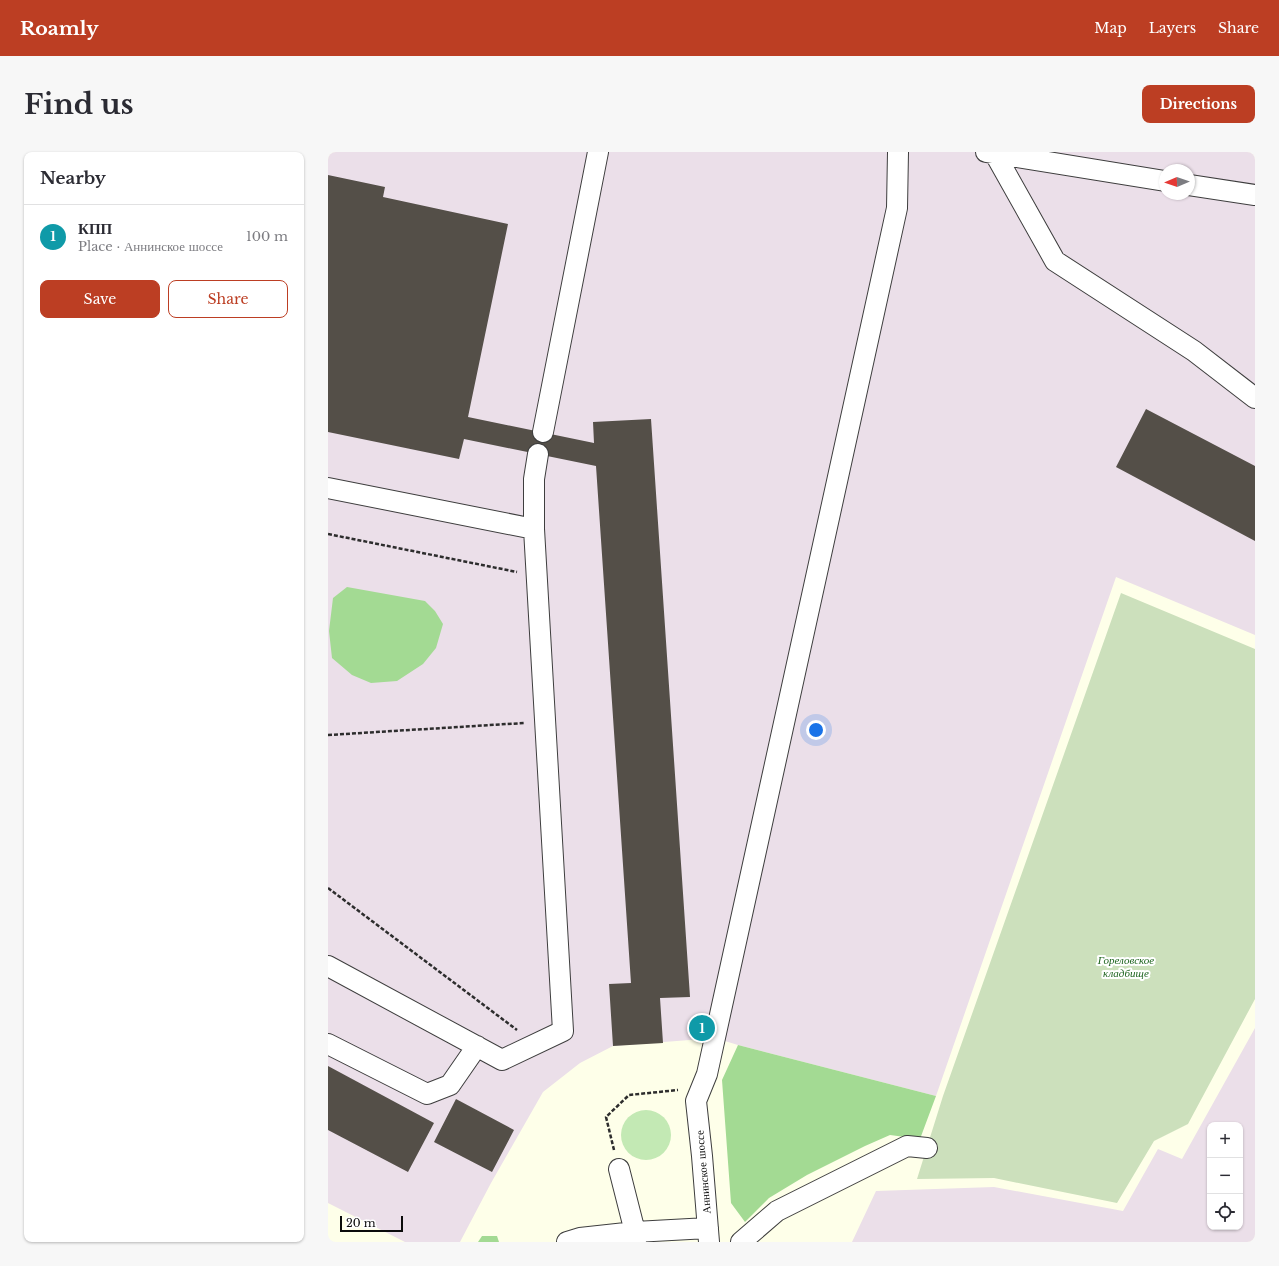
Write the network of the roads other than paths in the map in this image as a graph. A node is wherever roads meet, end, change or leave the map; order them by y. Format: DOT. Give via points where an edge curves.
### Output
graph roads {
  1 [pos="598,152"];
  2 [pos="898,152"];
  3 [pos="989,153"];
  4 [pos="1159,180"];
  5 [pos="1195,186"];
  6 [pos="1255,195"];
  7 [pos="1255,398"];
  8 [pos="543,432"];
  9 [pos="538,454"];
  10 [pos="328,488"];
  11 [pos="534,529"];
  12 [pos="328,966"];
  13 [pos="328,1044"];
  14 [pos="477,1046"];
  15 [pos="927,1148"];
  16 [pos="619,1169"];
  17 [pos="709,1235"];
  18 [pos="636,1237"];
  19 [pos="567,1242"];
  20 [pos="741,1242"];
  1 -- 8 [label="street"];
  2 -- 17 [label="street, Аннинское шоссе" via="897,208 707,1074 696,1101"];
  3 -- 4 [label="street"];
  3 -- 7 [label="street" via="1054,261 1194,351"];
  5 -- 6 [label="street"];
  9 -- 11 [label="street" via="534,479"];
  10 -- 11 [label="street"];
  11 -- 14 [label="street" via="563,1031 502,1060"];
  12 -- 14 [label="street"];
  13 -- 14 [label="street" via="427,1094 450,1085"];
  15 -- 20 [label="street" via="907,1146 777,1211"];
  16 -- 18 [label="street"];
  17 -- 18 [label="street"];
  18 -- 19 [label="street" via="580,1238"];
}
